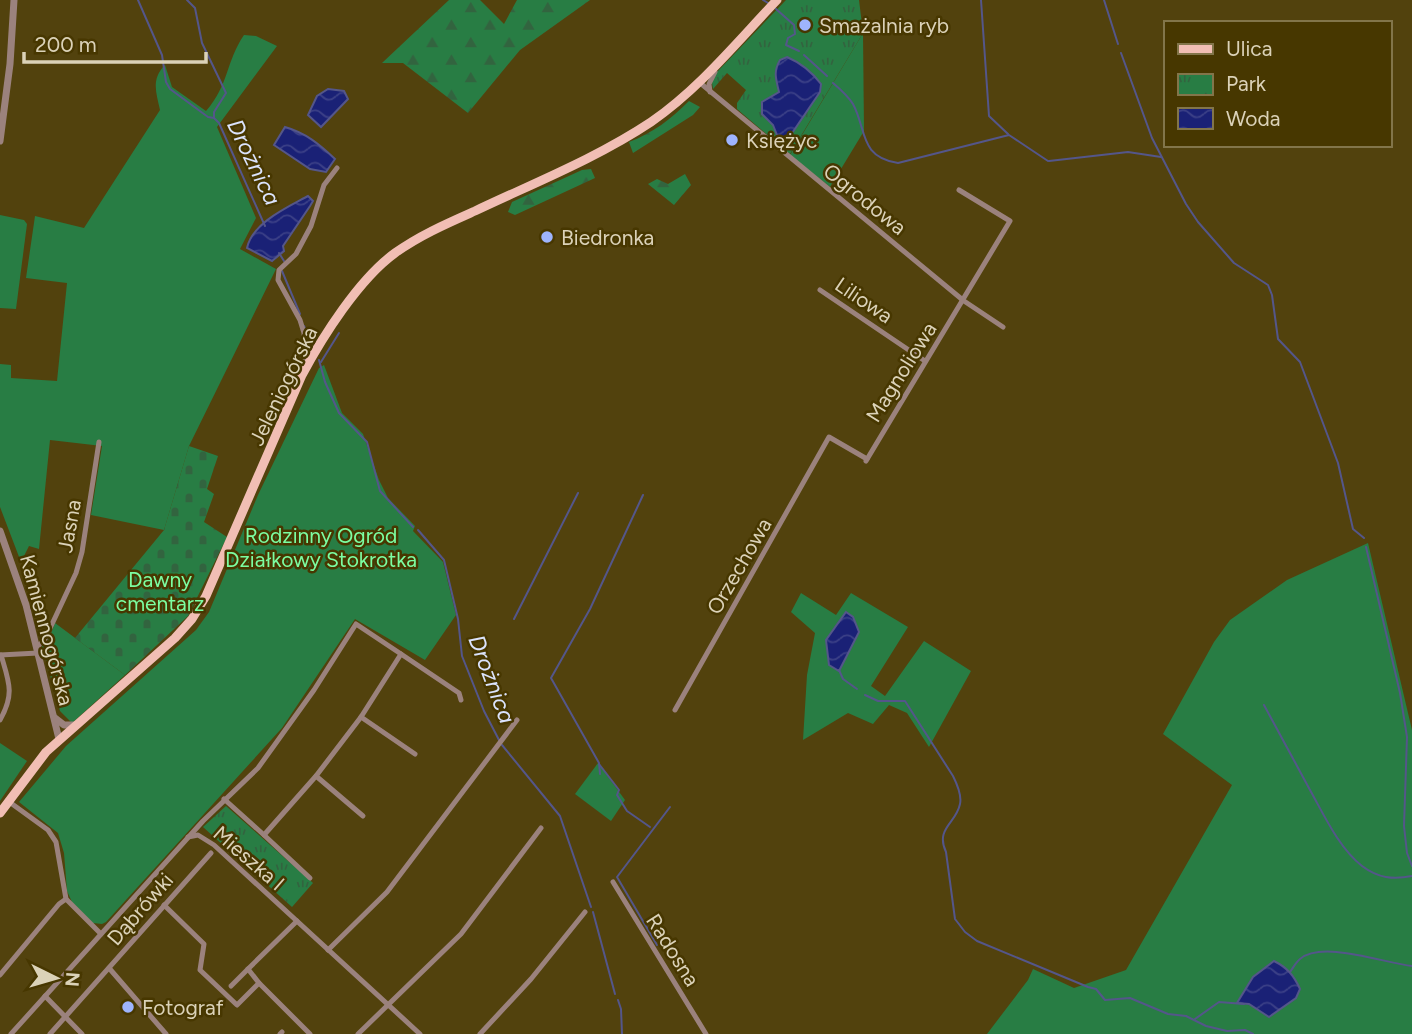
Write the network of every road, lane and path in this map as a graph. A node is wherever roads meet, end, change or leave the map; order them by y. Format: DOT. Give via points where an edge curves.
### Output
graph roads {
  1 [pos="14,0"];
  2 [pos="777,0"];
  3 [pos="736,44"];
  4 [pos="699,82"];
  5 [pos="710,92"];
  6 [pos="0,141"];
  7 [pos="337,169"];
  8 [pos="959,190"];
  9 [pos="820,290"];
  10 [pos="964,301"];
  11 [pos="1003,327"];
  12 [pos="925,361"];
  13 [pos="308,364"];
  14 [pos="830,437"];
  15 [pos="99,442"];
  16 [pos="0,531"];
  17 [pos="38,650"];
  18 [pos="401,654"];
  19 [pos="1,655"];
  20 [pos="461,700"];
  21 [pos="675,710"];
  22 [pos="53,716"];
  23 [pos="361,718"];
  24 [pos="0,720"];
  25 [pos="517,720"];
  26 [pos="76,725"];
  27 [pos="60,739"];
  28 [pos="415,754"];
  29 [pos="316,776"];
  30 [pos="224,799"];
  31 [pos="8,802"];
  32 [pos="0,813"];
  33 [pos="363,816"];
  34 [pos="541,828"];
  35 [pos="264,835"];
  36 [pos="188,837"];
  37 [pos="211,853"];
  38 [pos="310,878"];
  39 [pos="613,882"];
  40 [pos="66,900"];
  41 [pos="164,905"];
  42 [pos="585,912"];
  43 [pos="297,921"];
  44 [pos="101,934"];
  45 [pos="328,950"];
  46 [pos="109,968"];
  47 [pos="248,969"];
  48 [pos="0,973"];
  49 [pos="259,983"];
  50 [pos="231,986"];
  51 [pos="45,996"];
  52 [pos="388,1005"];
  53 [pos="65,1017"];
  54 [pos="11,1034"];
  55 [pos="50,1034"];
  56 [pos="82,1034"];
  57 [pos="166,1034"];
  58 [pos="310,1034"];
  59 [pos="358,1034"];
  60 [pos="420,1034"];
  61 [pos="480,1034"];
  62 [pos="706,1034"];
  1 -- 6 [label="street"];
  2 -- 3 [label="main road, Jeleniogórska"];
  3 -- 4 [label="main road, Jeleniogórska"];
  3 -- 5 [label="street" via="711,77"];
  4 -- 5 [label="street, Ogrodowa"];
  4 -- 13 [label="main road, Jeleniogórska" via="625,137 432,230 394,254 341,313"];
  5 -- 10 [label="street, Ogrodowa"];
  7 -- 13 [label="street" via="324,185 296,254 279,270 278,280 300,320"];
  8 -- 10 [label="street, Magnoliowa" via="1010,221"];
  9 -- 12 [label="street, Liliowa"];
  10 -- 11 [label="street, Ogrodowa"];
  10 -- 12 [label="street, Magnoliowa"];
  12 -- 14 [label="street, Magnoliowa" via="866,460"];
  13 -- 26 [label="main road, Jeleniogórska" via="200,607 175,638"];
  14 -- 21 [label="street, Orzechowa"];
  15 -- 17 [label="street, Jasna" via="76,573"];
  16 -- 17 [label="street, Kamiennogórska"];
  17 -- 19 [label="street"];
  17 -- 22 [label="street, Kamiennogórska"];
  18 -- 20 [label="street" via="459,693"];
  18 -- 23 [label="street"];
  18 -- 30 [label="street" via="356,624 258,768"];
  19 -- 24 [label="street" via="10,699"];
  22 -- 26 [label="street" via="64,725"];
  22 -- 27 [label="street, Kamiennogórska"];
  23 -- 28 [label="street"];
  23 -- 29 [label="street"];
  25 -- 45 [label="street" via="387,892"];
  26 -- 27 [label="main road, Jeleniogórska"];
  27 -- 31 [label="main road, Jeleniogórska"];
  29 -- 33 [label="street"];
  29 -- 35 [label="street"];
  30 -- 35 [label="street"];
  30 -- 36 [label="street"];
  31 -- 32 [label="main road, Jeleniogórska"];
  31 -- 40 [label="street" via="48,830 56,842"];
  34 -- 52 [label="street" via="461,934"];
  35 -- 38 [label="street"];
  36 -- 43 [label="street, Mieszka I" via="205,837"];
  36 -- 44 [label="street, Mieszka I"];
  37 -- 41 [label="street, Dąbrówki"];
  39 -- 62 [label="street, Radosna"];
  40 -- 44 [label="street"];
  40 -- 48 [label="street"];
  41 -- 46 [label="street, Dąbrówki"];
  41 -- 49 [label="street" via="204,944 200,970 237,1005"];
  42 -- 61 [label="street"];
  43 -- 45 [label="street, Mieszka I"];
  43 -- 47 [label="street"];
  44 -- 51 [label="street, Mieszka I"];
  45 -- 52 [label="street, Mieszka I"];
  46 -- 53 [label="street, Dąbrówki"];
  46 -- 57 [label="street"];
  47 -- 49 [label="street"];
  47 -- 50 [label="street"];
  49 -- 58 [label="street"];
  51 -- 53 [label="street"];
  51 -- 54 [label="street, Mieszka I"];
  52 -- 59 [label="street"];
  52 -- 60 [label="street, Mieszka I"];
  53 -- 55 [label="street, Dąbrówki"];
  53 -- 56 [label="street"];
}
